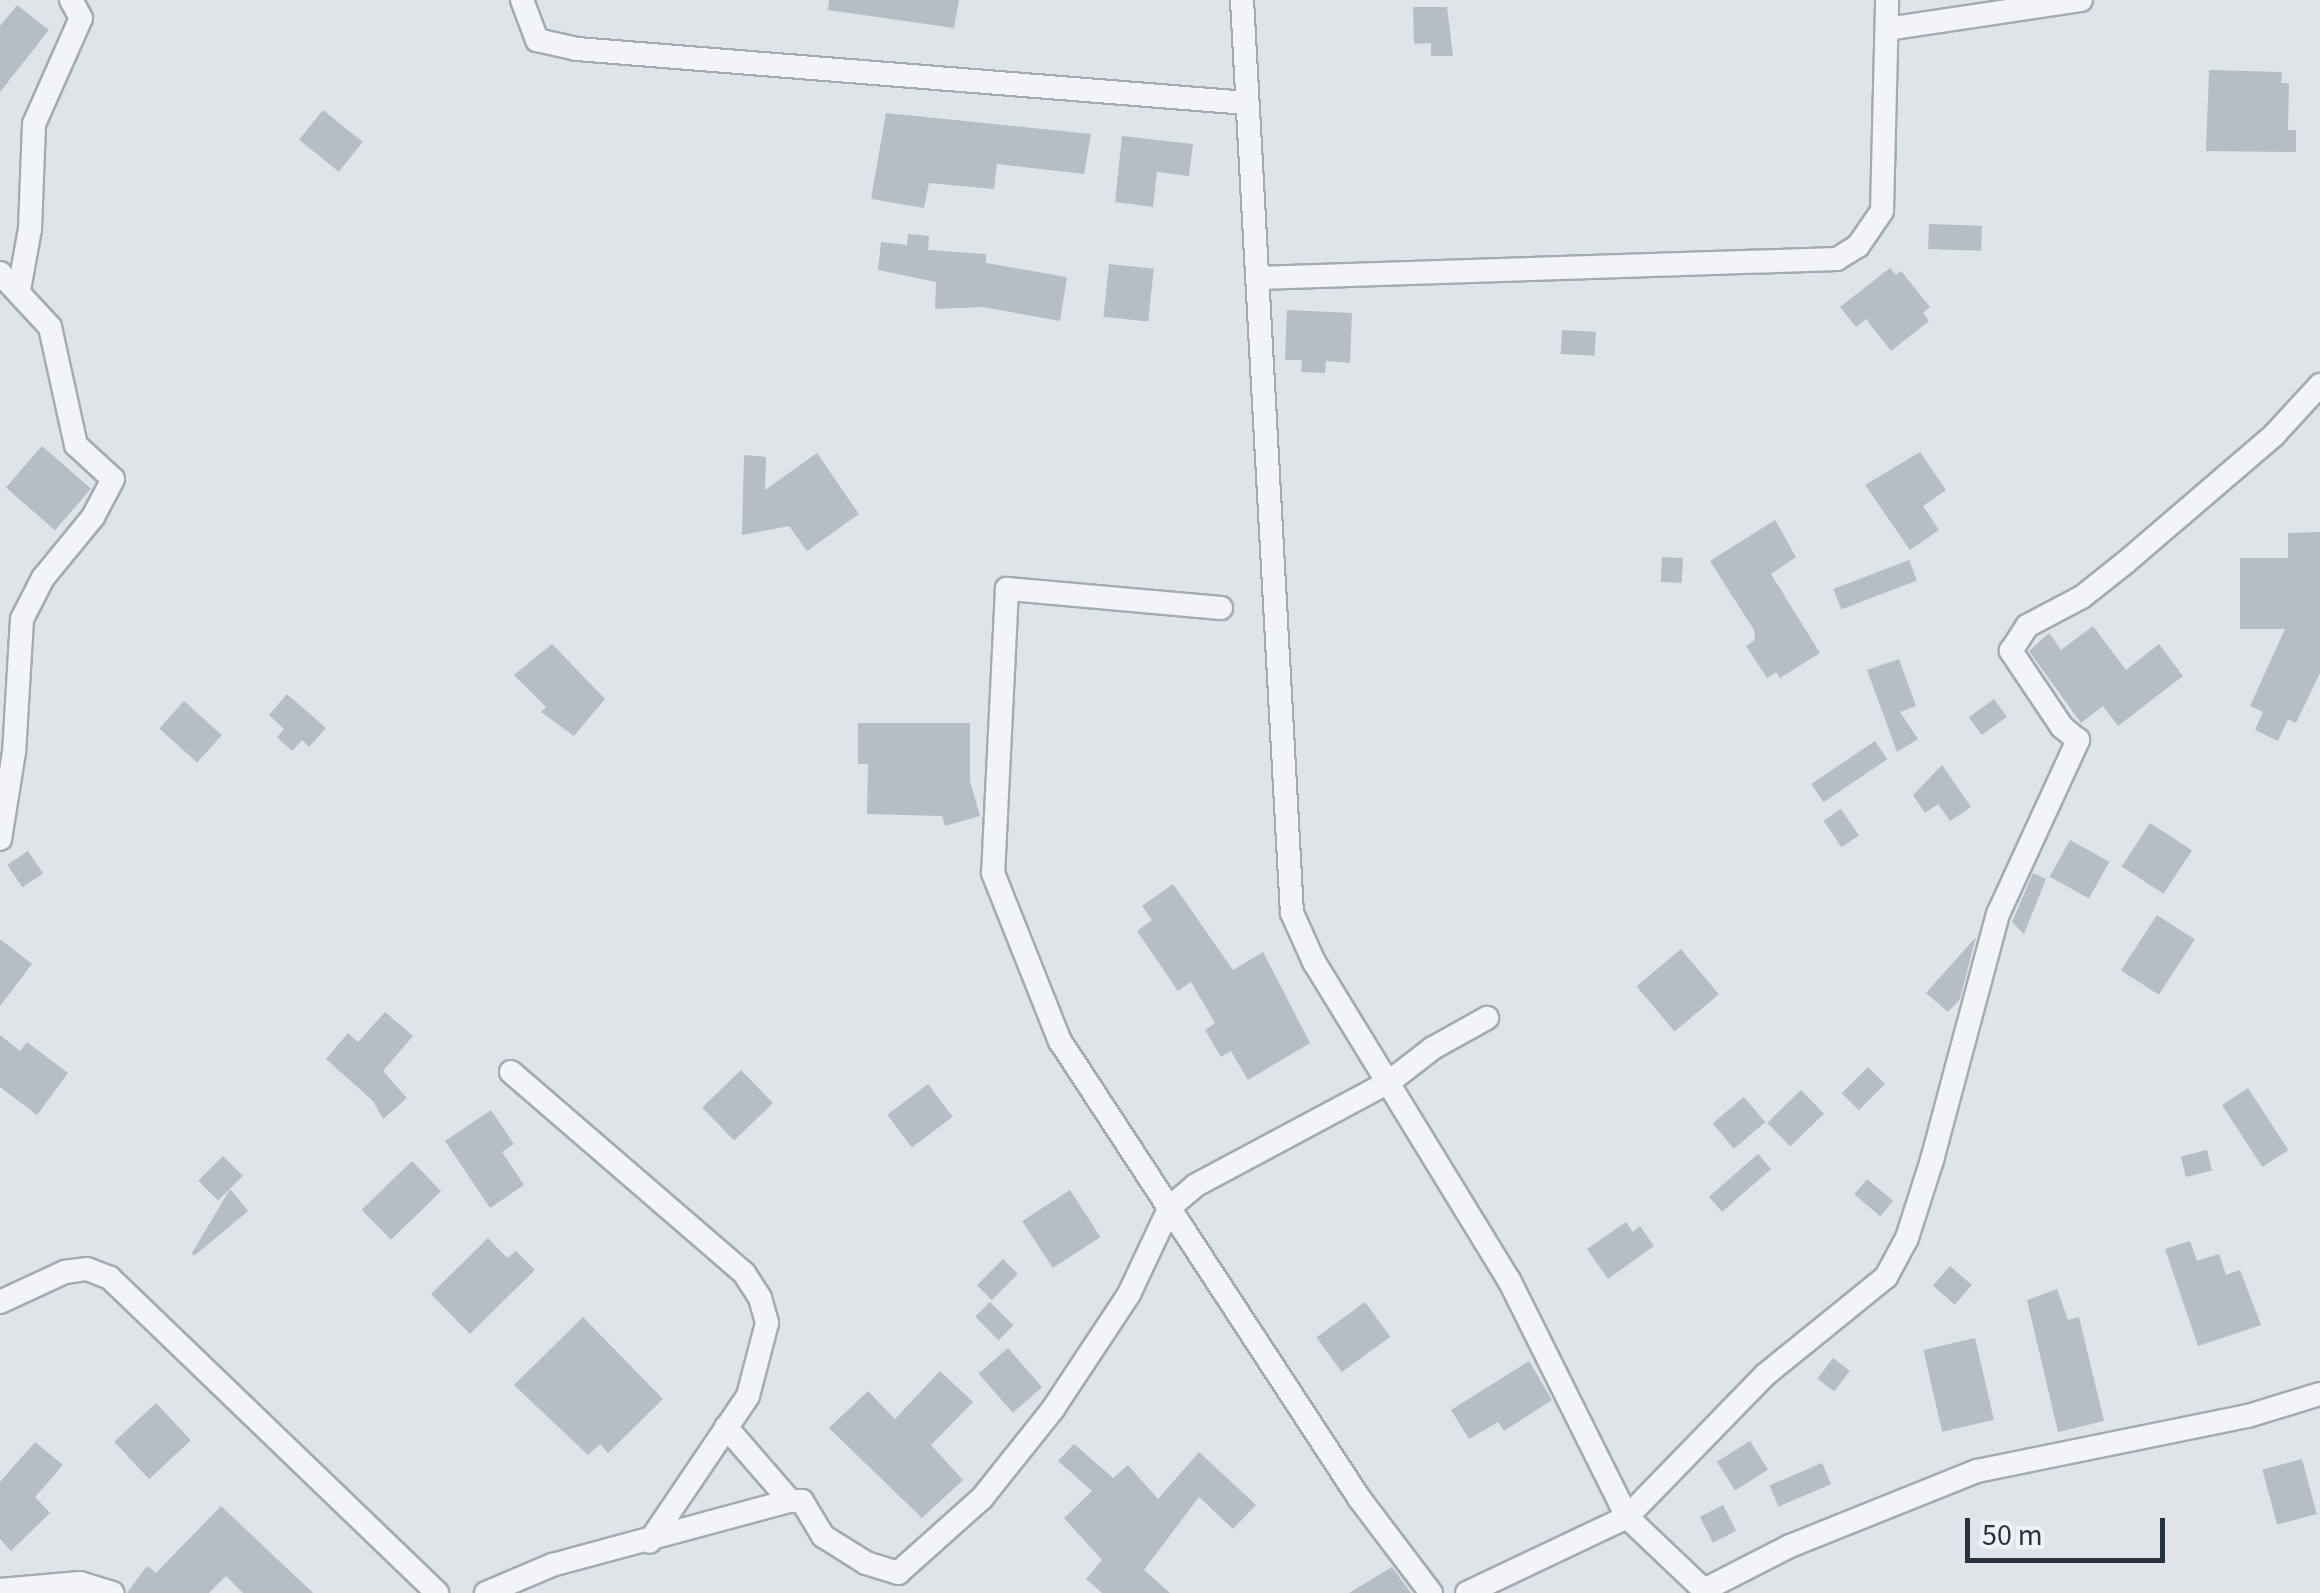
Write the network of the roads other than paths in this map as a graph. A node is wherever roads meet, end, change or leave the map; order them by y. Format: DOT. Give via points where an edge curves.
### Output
graph roads {
  1 [pos="71,0"];
  2 [pos="522,0"];
  3 [pos="1242,0"];
  4 [pos="1887,0"];
  5 [pos="2081,0"];
  6 [pos="1887,30"];
  7 [pos="1246,103"];
  8 [pos="0,273"];
  9 [pos="1258,278"];
  10 [pos="19,290"];
  11 [pos="2320,384"];
  12 [pos="1221,608"];
  13 [pos="0,839"];
  14 [pos="1488,1018"];
  15 [pos="511,1072"];
  16 [pos="1389,1082"];
  17 [pos="1170,1207"];
  18 [pos="0,1302"];
  19 [pos="2320,1394"];
  20 [pos="726,1427"];
  21 [pos="790,1501"];
  22 [pos="1627,1518"];
  23 [pos="649,1542"];
  24 [pos="0,1590"];
  25 [pos="1705,1591"];
  26 [pos="112,1593"];
  27 [pos="437,1593"];
  28 [pos="486,1593"];
  29 [pos="1431,1593"];
  30 [pos="1467,1593"];
  1 -- 10 [label="street" via="81,18 34,124 30,229"];
  2 -- 7 [label="street" via="538,40 577,49"];
  3 -- 7 [label="street"];
  4 -- 6 [label="street"];
  5 -- 6 [label="street"];
  6 -- 9 [label="street" via="1882,211 1858,246 1837,260"];
  7 -- 9 [label="street"];
  8 -- 10 [label="street"];
  9 -- 16 [label="street" via="1292,913 1314,962"];
  10 -- 13 [label="street" via="50,327 76,445 113,479 93,517 42,578 22,619 14,752"];
  11 -- 22 [label="street" via="2274,435 2082,597 2027,626 2011,651 2062,728 2078,740 1998,914 1907,1238 1886,1276 1766,1375"];
  12 -- 17 [label="street" via="1008,590 993,873 1060,1041"];
  14 -- 16 [label="street"];
  15 -- 20 [label="street" via="744,1273 760,1298 768,1323 760,1365"];
  16 -- 17 [label="street" via="1196,1185"];
  16 -- 22 [label="street" via="1509,1280"];
  17 -- 21 [label="street" via="1129,1294 1053,1409 982,1498 898,1572 866,1563 823,1536 802,1501"];
  17 -- 29 [label="street" via="1359,1498"];
  18 -- 27 [label="street" via="65,1272 88,1269 110,1278"];
  19 -- 25 [label="street" via="2248,1416 1977,1471 1790,1546"];
  20 -- 21 [label="street"];
  20 -- 23 [label="street"];
  21 -- 23 [label="street"];
  22 -- 25 [label="street"];
  22 -- 30 [label="street"];
  23 -- 28 [label="street" via="552,1564"];
  24 -- 26 [label="street" via="80,1583"];
}
